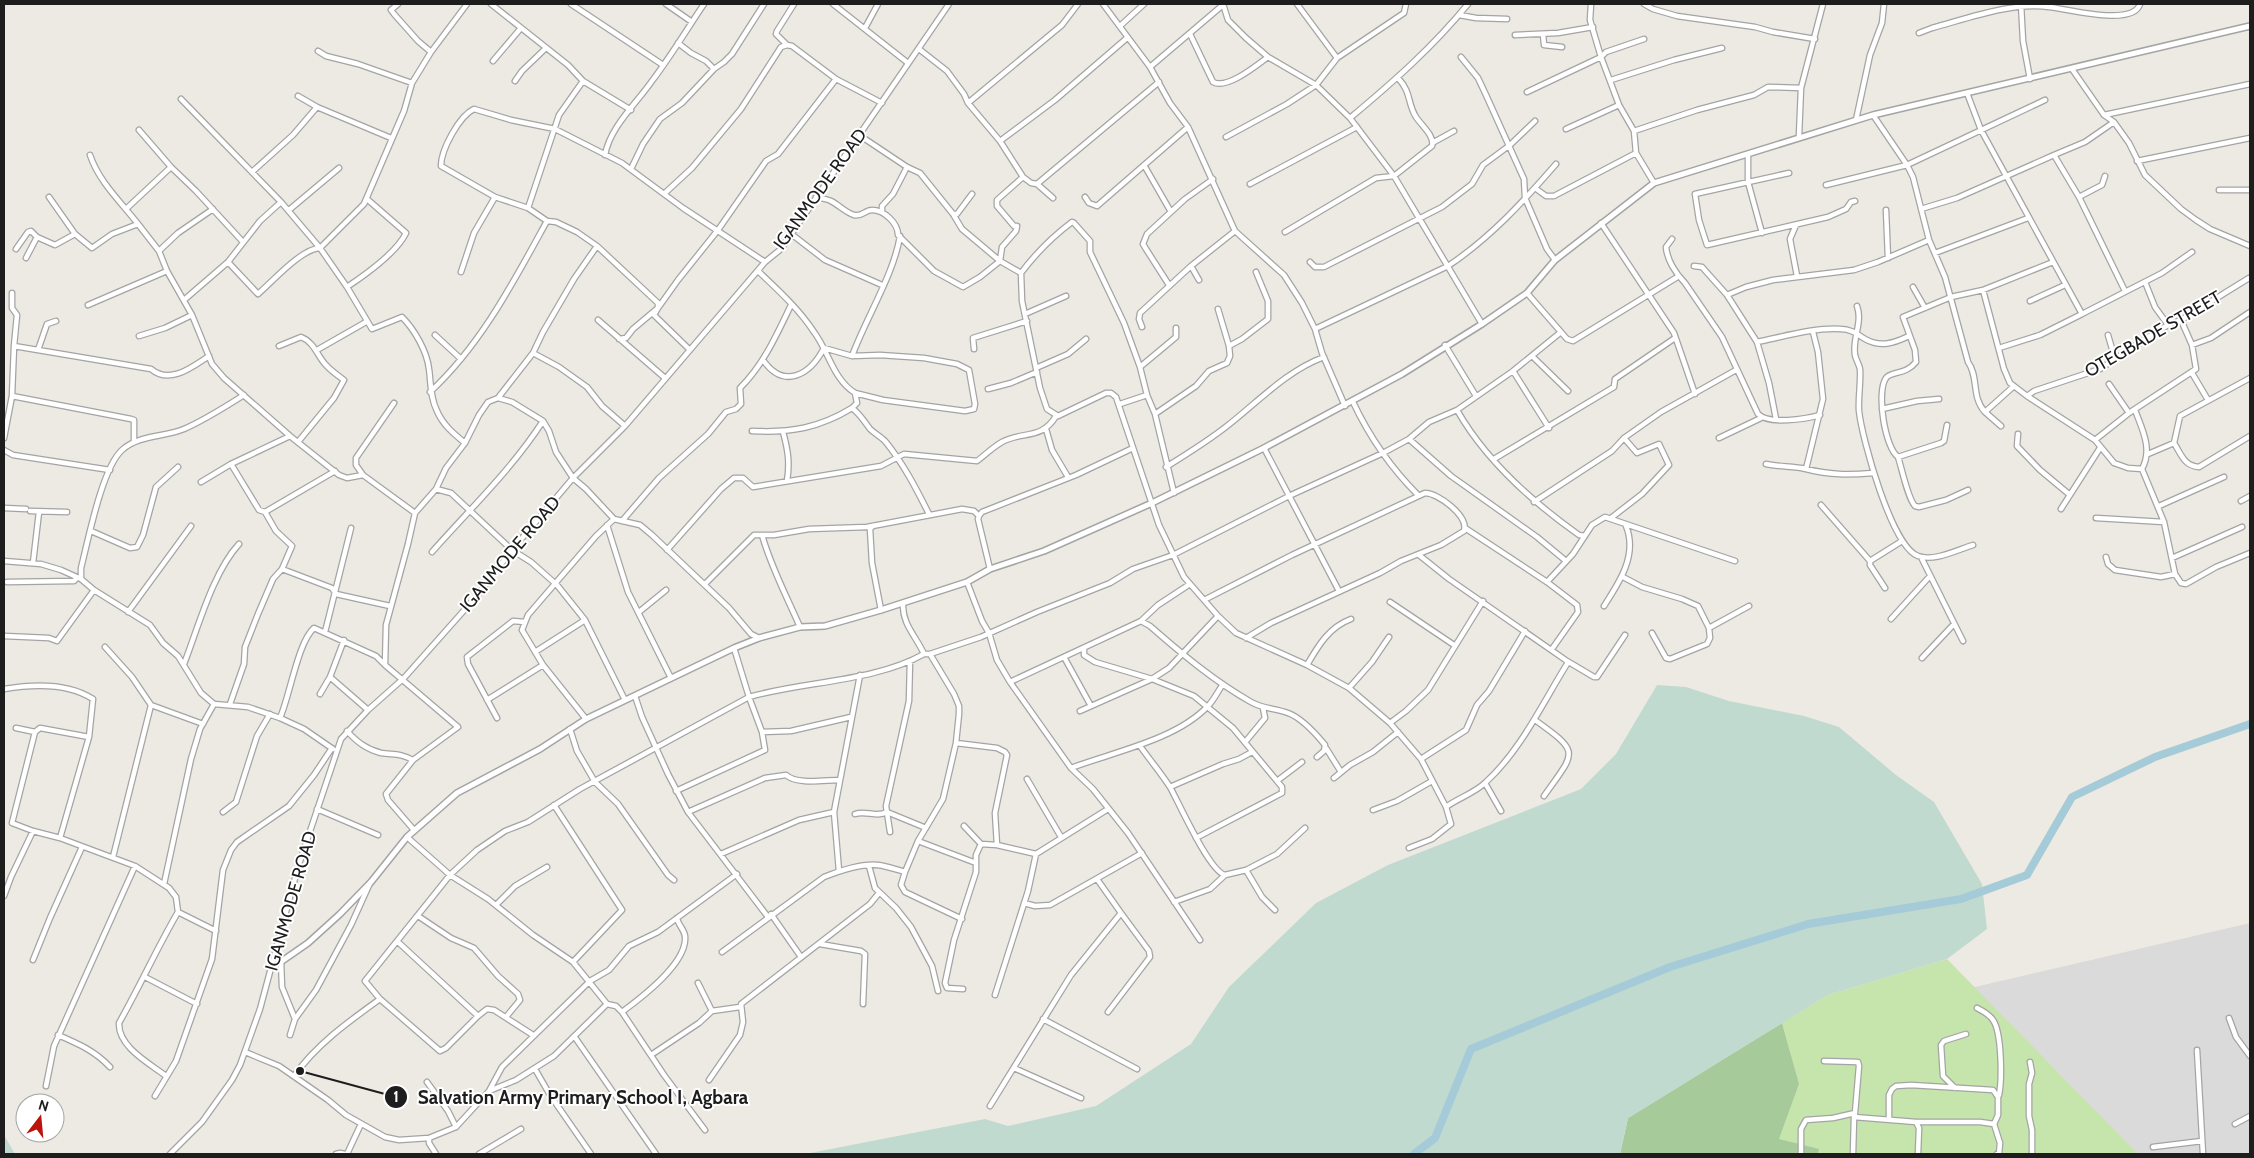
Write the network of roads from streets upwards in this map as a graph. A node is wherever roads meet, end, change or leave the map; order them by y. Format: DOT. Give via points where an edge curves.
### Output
graph roads {
  1 [pos="388,4"];
  2 [pos="398,4"];
  3 [pos="467,4"];
  4 [pos="491,4"];
  5 [pos="571,4"];
  6 [pos="666,4"];
  7 [pos="704,4"];
  8 [pos="764,4"];
  9 [pos="794,4"];
  10 [pos="833,4"];
  11 [pos="878,4"];
  12 [pos="949,4"];
  13 [pos="1078,4"];
  14 [pos="1103,4"];
  15 [pos="1144,4"];
  16 [pos="1224,4"];
  17 [pos="1297,4"];
  18 [pos="1406,4"];
  19 [pos="1468,4"];
  20 [pos="1591,4"];
  21 [pos="1644,4"];
  22 [pos="1823,4"];
  23 [pos="1884,4"];
  24 [pos="2140,4"];
  25 [pos="2021,5"];
  26 [pos="391,10"];
  27 [pos="1459,15"];
  28 [pos="1506,19"];
  29 [pos="692,22"];
  30 [pos="1120,26"];
  31 [pos="2250,26"];
  32 [pos="1593,27"];
  33 [pos="521,28"];
  34 [pos="865,28"];
  35 [pos="1919,33"];
  36 [pos="1190,34"];
  37 [pos="1543,34"];
  38 [pos="1515,35"];
  39 [pos="1127,38"];
  40 [pos="1644,39"];
  41 [pos="1815,39"];
  42 [pos="678,42"];
  43 [pos="786,45"];
  44 [pos="1562,46"];
  45 [pos="546,48"];
  46 [pos="1722,48"];
  47 [pos="919,49"];
  48 [pos="318,51"];
  49 [pos="431,52"];
  50 [pos="1268,57"];
  51 [pos="1461,57"];
  52 [pos="1601,57"];
  53 [pos="1337,58"];
  54 [pos="493,61"];
  55 [pos="908,63"];
  56 [pos="663,65"];
  57 [pos="1150,67"];
  58 [pos="714,69"];
  59 [pos="2072,69"];
  60 [pos="1398,78"];
  61 [pos="836,79"];
  62 [pos="2030,79"];
  63 [pos="1611,80"];
  64 [pos="515,81"];
  65 [pos="583,81"];
  66 [pos="1159,82"];
  67 [pos="412,83"];
  68 [pos="1316,84"];
  69 [pos="2250,84"];
  70 [pos="1801,88"];
  71 [pos="1528,92"];
  72 [pos="1967,93"];
  73 [pos="298,96"];
  74 [pos="181,99"];
  75 [pos="2045,100"];
  76 [pos="882,103"];
  77 [pos="968,103"];
  78 [pos="1619,105"];
  79 [pos="317,107"];
  80 [pos="631,110"];
  81 [pos="1873,115"];
  82 [pos="2104,115"];
  83 [pos="1350,118"];
  84 [pos="1856,120"];
  85 [pos="1535,121"];
  86 [pos="2114,122"];
  87 [pos="1188,127"];
  88 [pos="1357,127"];
  89 [pos="555,129"];
  90 [pos="1566,129"];
  91 [pos="139,130"];
  92 [pos="1634,130"];
  93 [pos="1981,130"];
  94 [pos="1454,131"];
  95 [pos="859,135"];
  96 [pos="1799,136"];
  97 [pos="1226,137"];
  98 [pos="391,138"];
  99 [pos="2250,138"];
  100 [pos="1000,141"];
  101 [pos="1434,142"];
  102 [pos="1510,145"];
  103 [pos="90,154"];
  104 [pos="1636,154"];
  105 [pos="604,155"];
  106 [pos="1748,155"];
  107 [pos="2054,155"];
  108 [pos="2137,161"];
  109 [pos="1144,164"];
  110 [pos="1556,164"];
  111 [pos="1907,165"];
  112 [pos="171,167"];
  113 [pos="907,167"];
  114 [pos="339,168"];
  115 [pos="631,169"];
  116 [pos="252,172"];
  117 [pos="1789,173"];
  118 [pos="1394,176"];
  119 [pos="2006,176"];
  120 [pos="2105,176"];
  121 [pos="1023,177"];
  122 [pos="1213,179"];
  123 [pos="1748,182"];
  124 [pos="1654,183"];
  125 [pos="1037,184"];
  126 [pos="1250,184"];
  127 [pos="1826,185"];
  128 [pos="1535,188"];
  129 [pos="2219,190"];
  130 [pos="2250,190"];
  131 [pos="665,193"];
  132 [pos="972,194"];
  133 [pos="816,196"];
  134 [pos="49,197"];
  135 [pos="495,197"];
  136 [pos="1085,197"];
  137 [pos="2079,197"];
  138 [pos="1053,198"];
  139 [pos="1526,198"];
  140 [pos="367,199"];
  141 [pos="1855,201"];
  142 [pos="281,202"];
  143 [pos="213,208"];
  144 [pos="528,208"];
  145 [pos="126,209"];
  146 [pos="1921,209"];
  147 [pos="288,210"];
  148 [pos="1886,210"];
  149 [pos="882,212"];
  150 [pos="1171,212"];
  151 [pos="953,214"];
  152 [pos="1420,217"];
  153 [pos="2028,218"];
  154 [pos="547,220"];
  155 [pos="1601,223"];
  156 [pos="138,224"];
  157 [pos="1796,224"];
  158 [pos="718,230"];
  159 [pos="1235,231"];
  160 [pos="1285,232"];
  161 [pos="790,233"];
  162 [pos="1762,233"];
  163 [pos="75,234"];
  164 [pos="900,236"];
  165 [pos="37,237"];
  166 [pos="1672,239"];
  167 [pos="1929,240"];
  168 [pos="243,242"];
  169 [pos="597,246"];
  170 [pos="2250,246"];
  171 [pos="320,248"];
  172 [pos="16,249"];
  173 [pos="159,251"];
  174 [pos="2192,252"];
  175 [pos="1935,253"];
  176 [pos="26,258"];
  177 [pos="1888,258"];
  178 [pos="1555,260"];
  179 [pos="1000,261"];
  180 [pos="228,262"];
  181 [pos="765,262"];
  182 [pos="1310,262"];
  183 [pos="2052,262"];
  184 [pos="1191,266"];
  185 [pos="1448,266"];
  186 [pos="1694,266"];
  187 [pos="167,271"];
  188 [pos="758,271"];
  189 [pos="461,272"];
  190 [pos="1256,272"];
  191 [pos="1021,273"];
  192 [pos="1678,276"];
  193 [pos="1797,276"];
  194 [pos="2248,278"];
  195 [pos="1199,280"];
  196 [pos="2145,282"];
  197 [pos="882,285"];
  198 [pos="1169,285"];
  199 [pos="2065,285"];
  200 [pos="347,287"];
  201 [pos="1913,287"];
  202 [pos="1983,290"];
  203 [pos="2125,291"];
  204 [pos="12,293"];
  205 [pos="1527,293"];
  206 [pos="1648,294"];
  207 [pos="1727,295"];
  208 [pos="1066,296"];
  209 [pos="1951,297"];
  210 [pos="184,300"];
  211 [pos="2030,301"];
  212 [pos="88,305"];
  213 [pos="791,305"];
  214 [pos="1856,306"];
  215 [pos="658,308"];
  216 [pos="1925,308"];
  217 [pos="1218,309"];
  218 [pos="2250,312"];
  219 [pos="1025,314"];
  220 [pos="2082,314"];
  221 [pos="192,315"];
  222 [pos="598,320"];
  223 [pos="2181,320"];
  224 [pos="1028,321"];
  225 [pos="56,322"];
  226 [pos="366,322"];
  227 [pos="1482,324"];
  228 [pos="2168,325"];
  229 [pos="1142,327"];
  230 [pos="1176,328"];
  231 [pos="1315,329"];
  232 [pos="1561,332"];
  233 [pos="1813,332"];
  234 [pos="1857,333"];
  235 [pos="435,335"];
  236 [pos="2108,335"];
  237 [pos="139,336"];
  238 [pos="1909,336"];
  239 [pos="1675,338"];
  240 [pos="619,339"];
  241 [pos="1086,339"];
  242 [pos="1757,342"];
  243 [pos="2192,345"];
  244 [pos="14,346"];
  245 [pos="279,346"];
  246 [pos="1229,346"];
  247 [pos="1445,346"];
  248 [pos="824,348"];
  249 [pos="1999,348"];
  250 [pos="974,349"];
  251 [pos="38,350"];
  252 [pos="317,350"];
  253 [pos="690,350"];
  254 [pos="533,353"];
  255 [pos="209,356"];
  256 [pos="852,356"];
  257 [pos="1532,356"];
  258 [pos="1324,357"];
  259 [pos="461,359"];
  260 [pos="2115,359"];
  261 [pos="763,360"];
  262 [pos="1140,367"];
  263 [pos="1037,370"];
  264 [pos="1736,370"];
  265 [pos="1513,371"];
  266 [pos="2192,373"];
  267 [pos="665,378"];
  268 [pos="2250,378"];
  269 [pos="2110,384"];
  270 [pos="2014,386"];
  271 [pos="988,389"];
  272 [pos="1568,391"];
  273 [pos="430,392"];
  274 [pos="855,393"];
  275 [pos="1695,394"];
  276 [pos="244,395"];
  277 [pos="1147,395"];
  278 [pos="12,396"];
  279 [pos="1476,396"];
  280 [pos="2026,396"];
  281 [pos="498,398"];
  282 [pos="1939,399"];
  283 [pos="2208,400"];
  284 [pos="1353,402"];
  285 [pos="394,404"];
  286 [pos="1120,404"];
  287 [pos="1345,406"];
  288 [pos="852,408"];
  289 [pos="1882,409"];
  290 [pos="1457,410"];
  291 [pos="2135,410"];
  292 [pos="1985,412"];
  293 [pos="2129,413"];
  294 [pos="1155,414"];
  295 [pos="1820,415"];
  296 [pos="1056,416"];
  297 [pos="1761,418"];
  298 [pos="1776,419"];
  299 [pos="543,421"];
  300 [pos="1946,425"];
  301 [pos="625,426"];
  302 [pos="2001,426"];
  303 [pos="1046,428"];
  304 [pos="1549,428"];
  305 [pos="752,432"];
  306 [pos="784,432"];
  307 [pos="2018,434"];
  308 [pos="290,436"];
  309 [pos="2250,436"];
  310 [pos="4,438"];
  311 [pos="1624,438"];
  312 [pos="1719,438"];
  313 [pos="1409,439"];
  314 [pos="2095,440"];
  315 [pos="134,442"];
  316 [pos="298,442"];
  317 [pos="466,443"];
  318 [pos="2174,443"];
  319 [pos="1133,448"];
  320 [pos="1264,448"];
  321 [pos="2100,448"];
  322 [pos="4,450"];
  323 [pos="1383,453"];
  324 [pos="2148,454"];
  325 [pos="897,457"];
  326 [pos="1898,457"];
  327 [pos="1494,459"];
  328 [pos="232,464"];
  329 [pos="1766,464"];
  330 [pos="178,467"];
  331 [pos="1166,467"];
  332 [pos="1806,469"];
  333 [pos="2142,469"];
  334 [pos="110,470"];
  335 [pos="335,471"];
  336 [pos="1873,473"];
  337 [pos="363,475"];
  338 [pos="1068,477"];
  339 [pos="2224,477"];
  340 [pos="573,478"];
  341 [pos="786,481"];
  342 [pos="201,482"];
  343 [pos="436,489"];
  344 [pos="1968,490"];
  345 [pos="1174,493"];
  346 [pos="1418,495"];
  347 [pos="2070,495"];
  348 [pos="1289,496"];
  349 [pos="2250,496"];
  350 [pos="2241,501"];
  351 [pos="1534,502"];
  352 [pos="1152,503"];
  353 [pos="1821,505"];
  354 [pos="2159,506"];
  355 [pos="4,508"];
  356 [pos="2062,509"];
  357 [pos="470,510"];
  358 [pos="39,512"];
  359 [pos="67,512"];
  360 [pos="265,512"];
  361 [pos="414,513"];
  362 [pos="929,514"];
  363 [pos="979,516"];
  364 [pos="1611,518"];
  365 [pos="2096,518"];
  366 [pos="614,519"];
  367 [pos="622,520"];
  368 [pos="2164,522"];
  369 [pos="191,526"];
  370 [pos="606,526"];
  371 [pos="873,526"];
  372 [pos="1626,526"];
  373 [pos="2242,527"];
  374 [pos="351,528"];
  375 [pos="1465,528"];
  376 [pos="91,531"];
  377 [pos="762,535"];
  378 [pos="1585,536"];
  379 [pos="1902,541"];
  380 [pos="238,544"];
  381 [pos="1314,544"];
  382 [pos="1973,545"];
  383 [pos="512,550"];
  384 [pos="667,550"];
  385 [pos="432,552"];
  386 [pos="2250,553"];
  387 [pos="1419,554"];
  388 [pos="1173,555"];
  389 [pos="1921,557"];
  390 [pos="2106,557"];
  391 [pos="2172,558"];
  392 [pos="1735,560"];
  393 [pos="4,561"];
  394 [pos="1566,561"];
  395 [pos="1870,561"];
  396 [pos="33,563"];
  397 [pos="282,569"];
  398 [pos="990,569"];
  399 [pos="2175,574"];
  400 [pos="1930,576"];
  401 [pos="1623,577"];
  402 [pos="79,579"];
  403 [pos="7,582"];
  404 [pos="967,582"];
  405 [pos="1547,582"];
  406 [pos="556,584"];
  407 [pos="705,584"];
  408 [pos="1190,584"];
  409 [pos="1885,588"];
  410 [pos="94,590"];
  411 [pos="666,590"];
  412 [pos="1339,590"];
  413 [pos="336,594"];
  414 [pos="1204,600"];
  415 [pos="1482,601"];
  416 [pos="1390,602"];
  417 [pos="903,604"];
  418 [pos="390,606"];
  419 [pos="1604,606"];
  420 [pos="1749,606"];
  421 [pos="881,610"];
  422 [pos="128,612"];
  423 [pos="639,612"];
  424 [pos="1218,616"];
  425 [pos="1351,619"];
  426 [pos="1891,619"];
  427 [pos="585,620"];
  428 [pos="517,621"];
  429 [pos="525,622"];
  430 [pos="1141,622"];
  431 [pos="1954,624"];
  432 [pos="800,627"];
  433 [pos="1708,628"];
  434 [pos="522,630"];
  435 [pos="1525,631"];
  436 [pos="324,632"];
  437 [pos="990,633"];
  438 [pos="1652,633"];
  439 [pos="1625,635"];
  440 [pos="4,636"];
  441 [pos="1389,637"];
  442 [pos="759,638"];
  443 [pos="1246,638"];
  444 [pos="344,640"];
  445 [pos="1964,641"];
  446 [pos="1454,645"];
  447 [pos="105,647"];
  448 [pos="734,648"];
  449 [pos="1084,648"];
  450 [pos="1552,649"];
  451 [pos="535,652"];
  452 [pos="924,654"];
  453 [pos="930,654"];
  454 [pos="1182,655"];
  455 [pos="1064,657"];
  456 [pos="1922,658"];
  457 [pos="1567,660"];
  458 [pos="910,661"];
  459 [pos="184,664"];
  460 [pos="1307,664"];
  461 [pos="386,665"];
  462 [pos="544,665"];
  463 [pos="860,675"];
  464 [pos="330,677"];
  465 [pos="404,678"];
  466 [pos="672,678"];
  467 [pos="1152,679"];
  468 [pos="1010,682"];
  469 [pos="1223,684"];
  470 [pos="1349,688"];
  471 [pos="4,690"];
  472 [pos="320,694"];
  473 [pos="635,696"];
  474 [pos="749,697"];
  475 [pos="487,700"];
  476 [pos="625,700"];
  477 [pos="214,704"];
  478 [pos="230,704"];
  479 [pos="151,705"];
  480 [pos="1091,706"];
  481 [pos="1208,707"];
  482 [pos="1263,708"];
  483 [pos="368,710"];
  484 [pos="1080,711"];
  485 [pos="270,714"];
  486 [pos="280,718"];
  487 [pos="497,718"];
  488 [pos="851,718"];
  489 [pos="586,719"];
  490 [pos="1534,720"];
  491 [pos="1390,723"];
  492 [pos="203,724"];
  493 [pos="16,728"];
  494 [pos="570,729"];
  495 [pos="347,731"];
  496 [pos="34,732"];
  497 [pos="762,732"];
  498 [pos="1398,732"];
  499 [pos="89,737"];
  500 [pos="956,742"];
  501 [pos="1246,742"];
  502 [pos="1140,746"];
  503 [pos="658,747"];
  504 [pos="1326,748"];
  505 [pos="334,750"];
  506 [pos="1252,752"];
  507 [pos="1317,757"];
  508 [pos="1421,759"];
  509 [pos="413,760"];
  510 [pos="1302,762"];
  511 [pos="1071,768"];
  512 [pos="1341,772"];
  513 [pos="1334,778"];
  514 [pos="1027,779"];
  515 [pos="839,780"];
  516 [pos="1277,781"];
  517 [pos="1432,781"];
  518 [pos="595,782"];
  519 [pos="1485,784"];
  520 [pos="1170,787"];
  521 [pos="676,791"];
  522 [pos="1544,796"];
  523 [pos="554,805"];
  524 [pos="1446,807"];
  525 [pos="317,809"];
  526 [pos="1108,809"];
  527 [pos="1373,810"];
  528 [pos="1501,811"];
  529 [pos="223,812"];
  530 [pos="688,812"];
  531 [pos="834,812"];
  532 [pos="887,812"];
  533 [pos="855,814"];
  534 [pos="964,826"];
  535 [pos="926,828"];
  536 [pos="1305,828"];
  537 [pos="414,830"];
  538 [pos="33,832"];
  539 [pos="890,832"];
  540 [pos="378,835"];
  541 [pos="407,837"];
  542 [pos="60,838"];
  543 [pos="1061,838"];
  544 [pos="1196,838"];
  545 [pos="918,841"];
  546 [pos="981,844"];
  547 [pos="997,845"];
  548 [pos="82,847"];
  549 [pos="1409,848"];
  550 [pos="1142,853"];
  551 [pos="721,854"];
  552 [pos="1036,854"];
  553 [pos="113,857"];
  554 [pos="976,864"];
  555 [pos="135,866"];
  556 [pos="869,866"];
  557 [pos="547,867"];
  558 [pos="1246,870"];
  559 [pos="839,871"];
  560 [pos="905,872"];
  561 [pos="737,874"];
  562 [pos="450,875"];
  563 [pos="1225,876"];
  564 [pos="1097,879"];
  565 [pos="674,880"];
  566 [pos="371,882"];
  567 [pos="164,884"];
  568 [pos="879,894"];
  569 [pos="4,896"];
  570 [pos="1174,902"];
  571 [pos="1024,903"];
  572 [pos="496,905"];
  573 [pos="1275,910"];
  574 [pos="178,912"];
  575 [pos="1121,913"];
  576 [pos="418,916"];
  577 [pos="770,916"];
  578 [pos="677,918"];
  579 [pos="962,919"];
  580 [pos="216,931"];
  581 [pos="1200,940"];
  582 [pos="398,942"];
  583 [pos="820,944"];
  584 [pos="722,952"];
  585 [pos="801,957"];
  586 [pos="33,960"];
  587 [pos="281,961"];
  588 [pos="573,962"];
  589 [pos="272,968"];
  590 [pos="144,977"];
  591 [pos="590,981"];
  592 [pos="698,983"];
  593 [pos="962,989"];
  594 [pos="938,991"];
  595 [pos="994,995"];
  596 [pos="380,998"];
  597 [pos="197,1004"];
  598 [pos="607,1004"];
  599 [pos="863,1004"];
  600 [pos="740,1007"];
  601 [pos="1977,1008"];
  602 [pos="712,1011"];
  603 [pos="622,1012"];
  604 [pos="1108,1012"];
  605 [pos="478,1016"];
  606 [pos="506,1017"];
  607 [pos="2228,1018"];
  608 [pos="1043,1019"];
  609 [pos="296,1020"];
  610 [pos="1966,1034"];
  611 [pos="58,1035"];
  612 [pos="533,1035"];
  613 [pos="290,1036"];
  614 [pos="574,1036"];
  615 [pos="2197,1050"];
  616 [pos="245,1052"];
  617 [pos="651,1055"];
  618 [pos="2250,1056"];
  619 [pos="1824,1061"];
  620 [pos="2030,1062"];
  621 [pos="110,1068"];
  622 [pos="1014,1068"];
  623 [pos="535,1069"];
  624 [pos="1137,1069"];
  625 [pos="166,1076"];
  626 [pos="294,1076"];
  627 [pos="709,1080"];
  628 [pos="427,1082"];
  629 [pos="46,1086"];
  630 [pos="1955,1088"];
  631 [pos="489,1091"];
  632 [pos="155,1096"];
  633 [pos="1998,1096"];
  634 [pos="1081,1098"];
  635 [pos="990,1106"];
  636 [pos="1855,1115"];
  637 [pos="2250,1116"];
  638 [pos="1889,1118"];
  639 [pos="1916,1122"];
  640 [pos="361,1124"];
  641 [pos="1994,1124"];
  642 [pos="2235,1124"];
  643 [pos="456,1127"];
  644 [pos="521,1129"];
  645 [pos="704,1130"];
  646 [pos="429,1138"];
  647 [pos="2202,1141"];
  648 [pos="2153,1147"];
  649 [pos="170,1154"];
  650 [pos="336,1154"];
  651 [pos="346,1154"];
  652 [pos="436,1154"];
  653 [pos="479,1154"];
  654 [pos="591,1154"];
  655 [pos="656,1154"];
  656 [pos="1801,1154"];
  657 [pos="1853,1154"];
  658 [pos="1918,1154"];
  659 [pos="1999,1154"];
  660 [pos="2032,1154"];
  661 [pos="2203,1154"];
  1 -- 26 [label="street"];
  2 -- 26 [label="street"];
  3 -- 49 [label="street"];
  4 -- 33 [label="street"];
  5 -- 56 [label="street"];
  6 -- 29 [label="street"];
  7 -- 29 [label="street"];
  8 -- 58 [label="street" via="732,54"];
  9 -- 43 [label="street" via="776,34"];
  10 -- 34 [label="street"];
  11 -- 34 [label="street"];
  12 -- 47 [label="street, IGANMODE ROAD"];
  13 -- 77 [label="street" via="1062,24"];
  14 -- 30 [label="street"];
  15 -- 30 [label="street"];
  16 -- 36 [label="street"];
  16 -- 50 [label="street" via="1228,20"];
  17 -- 53 [label="street"];
  18 -- 53 [label="street" via="1404,13"];
  19 -- 27 [label="street"];
  20 -- 32 [label="street"];
  21 -- 41 [label="street" via="1677,16"];
  22 -- 41 [label="street"];
  23 -- 84 [label="street" via="1882,23 1870,55"];
  24 -- 25 [label="street" via="2133,12 2119,16"];
  25 -- 35 [label="street"];
  25 -- 62 [label="street"];
  26 -- 49 [label="street" via="402,26"];
  27 -- 28 [label="street"];
  27 -- 60 [label="street"];
  29 -- 42 [label="street"];
  30 -- 39 [label="street"];
  31 -- 59 [label="street"];
  32 -- 37 [label="street"];
  32 -- 52 [label="street"];
  33 -- 45 [label="street"];
  33 -- 54 [label="street"];
  34 -- 55 [label="street"];
  36 -- 50 [label="street" via="1216,84 1244,74"];
  36 -- 57 [label="street"];
  37 -- 38 [label="street"];
  37 -- 44 [label="street" via="1544,45"];
  39 -- 57 [label="street"];
  39 -- 100 [label="street"];
  40 -- 52 [label="street" via="1606,52"];
  41 -- 70 [label="street"];
  42 -- 56 [label="street"];
  42 -- 58 [label="street"];
  43 -- 61 [label="street" via="792,46"];
  43 -- 131 [label="street" via="780,47 724,130 692,168"];
  45 -- 64 [label="street"];
  45 -- 65 [label="street"];
  46 -- 63 [label="street"];
  47 -- 55 [label="street, IGANMODE ROAD"];
  47 -- 77 [label="street" via="947,72"];
  48 -- 67 [label="street"];
  49 -- 67 [label="street"];
  50 -- 68 [label="street"];
  51 -- 102 [label="street" via="1478,78"];
  52 -- 63 [label="street"];
  52 -- 71 [label="street"];
  53 -- 68 [label="street"];
  55 -- 76 [label="street, IGANMODE ROAD"];
  56 -- 80 [label="street"];
  57 -- 66 [label="street"];
  58 -- 115 [label="street" via="682,103 660,119"];
  59 -- 62 [label="street"];
  59 -- 82 [label="street"];
  60 -- 83 [label="street"];
  60 -- 101 [label="street" via="1406,87 1414,115"];
  61 -- 76 [label="street"];
  61 -- 158 [label="street" via="778,154 766,161"];
  62 -- 72 [label="street"];
  63 -- 78 [label="street"];
  65 -- 80 [label="street"];
  65 -- 89 [label="street" via="559,115"];
  66 -- 87 [label="street"];
  66 -- 125 [label="street"];
  67 -- 98 [label="street"];
  68 -- 83 [label="street"];
  68 -- 97 [label="street" via="1287,104"];
  69 -- 82 [label="street"];
  70 -- 92 [label="street" via="1768,87 1754,95"];
  70 -- 96 [label="street"];
  72 -- 81 [label="street"];
  72 -- 93 [label="street"];
  73 -- 79 [label="street"];
  74 -- 116 [label="street"];
  75 -- 93 [label="street"];
  76 -- 95 [label="street, IGANMODE ROAD"];
  77 -- 100 [label="street"];
  78 -- 90 [label="street"];
  78 -- 92 [label="street"];
  79 -- 98 [label="street"];
  79 -- 116 [label="street"];
  80 -- 105 [label="street" via="607,144"];
  81 -- 84 [label="street"];
  81 -- 111 [label="street"];
  82 -- 86 [label="street"];
  83 -- 88 [label="street"];
  84 -- 96 [label="street"];
  85 -- 102 [label="street"];
  86 -- 107 [label="street" via="2085,142"];
  86 -- 108 [label="street"];
  87 -- 109 [label="street"];
  87 -- 122 [label="street"];
  88 -- 118 [label="street"];
  88 -- 126 [label="street"];
  89 -- 105 [label="street"];
  89 -- 135 [label="street" via="474,109 467,112 447,142 441,166"];
  89 -- 144 [label="street"];
  91 -- 112 [label="street"];
  92 -- 104 [label="street"];
  93 -- 111 [label="street"];
  93 -- 119 [label="street"];
  94 -- 101 [label="street"];
  95 -- 113 [label="street"];
  95 -- 133 [label="street, IGANMODE ROAD"];
  96 -- 106 [label="street"];
  98 -- 140 [label="street"];
  99 -- 108 [label="street"];
  100 -- 121 [label="street"];
  101 -- 118 [label="street" via="1430,150"];
  102 -- 139 [label="street" via="1524,179"];
  102 -- 152 [label="street" via="1483,165 1472,184 1442,207"];
  103 -- 145 [label="street" via="115,199"];
  104 -- 124 [label="street"];
  104 -- 128 [label="street" via="1554,196 1546,196"];
  105 -- 115 [label="street"];
  106 -- 123 [label="street"];
  106 -- 124 [label="street"];
  107 -- 119 [label="street"];
  107 -- 137 [label="street"];
  108 -- 170 [label="street" via="2145,175 2181,209 2210,229"];
  109 -- 136 [label="street" via="1097,206"];
  109 -- 150 [label="street"];
  110 -- 128 [label="street"];
  111 -- 127 [label="street"];
  111 -- 146 [label="street" via="1918,191"];
  112 -- 143 [label="street"];
  112 -- 145 [label="street"];
  113 -- 149 [label="street" via="893,194 882,206"];
  113 -- 151 [label="street" via="920,173"];
  114 -- 147 [label="street"];
  115 -- 131 [label="street"];
  116 -- 142 [label="street"];
  117 -- 123 [label="street"];
  118 -- 152 [label="street"];
  118 -- 160 [label="street" via="1376,178"];
  119 -- 146 [label="street" via="1957,198"];
  119 -- 153 [label="street"];
  120 -- 137 [label="street" via="2102,185"];
  121 -- 125 [label="street"];
  121 -- 179 [label="street" via="996,200 997,206 1017,226 1002,247"];
  122 -- 150 [label="street"];
  122 -- 159 [label="street"];
  123 -- 162 [label="street"];
  123 -- 162 [label="street" via="1695,194 1699,220 1707,245"];
  124 -- 155 [label="street"];
  125 -- 138 [label="street"];
  128 -- 139 [label="street"];
  129 -- 130 [label="street"];
  131 -- 158 [label="street"];
  132 -- 151 [label="street" via="957,214"];
  133 -- 149 [label="street" via="830,200 852,215 872,210"];
  133 -- 161 [label="street, IGANMODE ROAD"];
  134 -- 163 [label="street"];
  135 -- 144 [label="street"];
  135 -- 189 [label="street" via="474,233"];
  137 -- 203 [label="street"];
  139 -- 178 [label="street" via="1547,249"];
  139 -- 185 [label="street" via="1490,234"];
  140 -- 171 [label="street"];
  140 -- 200 [label="street" via="406,233 402,242"];
  141 -- 157 [label="street" via="1828,217"];
  142 -- 147 [label="street"];
  142 -- 168 [label="street"];
  143 -- 168 [label="street"];
  143 -- 173 [label="street"];
  144 -- 154 [label="street"];
  145 -- 156 [label="street"];
  146 -- 167 [label="street"];
  147 -- 171 [label="street"];
  148 -- 177 [label="street"];
  149 -- 164 [label="street"];
  150 -- 198 [label="street" via="1147,234 1143,244"];
  151 -- 179 [label="street" via="962,229"];
  152 -- 182 [label="street" via="1324,268 1315,267"];
  152 -- 185 [label="street"];
  153 -- 175 [label="street"];
  153 -- 183 [label="street"];
  154 -- 169 [label="street" via="570,229"];
  154 -- 259 [label="street" via="494,314"];
  155 -- 178 [label="street"];
  155 -- 206 [label="street"];
  156 -- 163 [label="street" via="112,234 92,248"];
  156 -- 173 [label="street"];
  157 -- 162 [label="street"];
  157 -- 193 [label="street" via="1790,239"];
  158 -- 181 [label="street"];
  158 -- 215 [label="street"];
  159 -- 184 [label="street"];
  159 -- 231 [label="street" via="1284,275"];
  161 -- 181 [label="street, IGANMODE ROAD" via="781,249"];
  161 -- 197 [label="street" via="825,260"];
  163 -- 165 [label="street" via="55,245"];
  164 -- 179 [label="street" via="934,271 961,287"];
  164 -- 197 [label="street" via="897,255"];
  165 -- 172 [label="street" via="28,232"];
  165 -- 176 [label="street"];
  166 -- 192 [label="street" via="1666,250"];
  167 -- 175 [label="street"];
  167 -- 177 [label="street"];
  168 -- 180 [label="street"];
  169 -- 215 [label="street" via="658,303"];
  169 -- 254 [label="street" via="574,279"];
  171 -- 180 [label="street" via="313,248 299,258 258,294"];
  171 -- 200 [label="street"];
  173 -- 187 [label="street"];
  174 -- 196 [label="street"];
  175 -- 209 [label="street"];
  177 -- 193 [label="street" via="1854,270"];
  178 -- 205 [label="street"];
  179 -- 191 [label="street"];
  180 -- 210 [label="street"];
  181 -- 188 [label="street, IGANMODE ROAD"];
  183 -- 199 [label="street"];
  183 -- 202 [label="street"];
  184 -- 195 [label="street"];
  184 -- 198 [label="street"];
  185 -- 227 [label="street"];
  185 -- 231 [label="street"];
  186 -- 207 [label="street" via="1702,267"];
  187 -- 210 [label="street"];
  187 -- 212 [label="street"];
  188 -- 213 [label="street"];
  188 -- 253 [label="street, IGANMODE ROAD"];
  190 -- 246 [label="street" via="1268,301 1268,317"];
  191 -- 219 [label="street"];
  191 -- 262 [label="street" via="1054,236 1074,223 1090,241 1090,252 1124,323"];
  192 -- 206 [label="street"];
  192 -- 264 [label="street" via="1722,337"];
  193 -- 207 [label="street" via="1746,286"];
  194 -- 223 [label="street, OTEGBADE STREET"];
  196 -- 203 [label="street"];
  196 -- 228 [label="street" via="2155,307"];
  197 -- 256 [label="street"];
  198 -- 229 [label="street" via="1139,316"];
  199 -- 211 [label="street"];
  199 -- 220 [label="street"];
  200 -- 226 [label="street"];
  201 -- 216 [label="street"];
  202 -- 209 [label="street"];
  202 -- 249 [label="street"];
  203 -- 220 [label="street"];
  204 -- 244 [label="street" via="12,308 17,314"];
  205 -- 227 [label="street"];
  205 -- 232 [label="street"];
  206 -- 232 [label="street" via="1575,340 1569,340"];
  206 -- 239 [label="street"];
  207 -- 242 [label="street"];
  208 -- 219 [label="street"];
  209 -- 216 [label="street"];
  209 -- 292 [label="street" via="1972,367 1976,397"];
  210 -- 221 [label="street"];
  213 -- 248 [label="street"];
  213 -- 261 [label="street"];
  214 -- 234 [label="street" via="1860,322"];
  215 -- 240 [label="street" via="626,338"];
  215 -- 253 [label="street" via="654,316"];
  216 -- 238 [label="street" via="1903,317"];
  217 -- 246 [label="street"];
  218 -- 243 [label="street" via="2211,338"];
  219 -- 224 [label="street"];
  220 -- 249 [label="street" via="2040,335"];
  221 -- 237 [label="street"];
  221 -- 255 [label="street"];
  222 -- 240 [label="street"];
  223 -- 228 [label="street, OTEGBADE STREET"];
  223 -- 243 [label="street"];
  224 -- 250 [label="street" via="973,338"];
  224 -- 263 [label="street"];
  225 -- 251 [label="street" via="47,324"];
  226 -- 252 [label="street"];
  226 -- 273 [label="street" via="372,329 402,317 421,345 429,367"];
  227 -- 247 [label="street"];
  228 -- 260 [label="street, OTEGBADE STREET"];
  230 -- 262 [label="street" via="1176,338"];
  231 -- 258 [label="street"];
  232 -- 257 [label="street"];
  233 -- 234 [label="street" via="1842,328"];
  233 -- 242 [label="street"];
  233 -- 295 [label="street" via="1823,385"];
  234 -- 238 [label="street" via="1882,344 1892,344"];
  234 -- 336 [label="street" via="1855,355 1860,368 1859,412"];
  235 -- 259 [label="street"];
  236 -- 260 [label="street"];
  238 -- 289 [label="street" via="1916,362 1907,371 1886,378"];
  239 -- 275 [label="street"];
  239 -- 304 [label="street" via="1615,379 1614,387"];
  240 -- 267 [label="street"];
  241 -- 263 [label="street" via="1068,354"];
  242 -- 298 [label="street"];
  243 -- 266 [label="street" via="2197,365"];
  244 -- 251 [label="street"];
  244 -- 278 [label="street"];
  245 -- 252 [label="street" via="301,337"];
  246 -- 294 [label="street" via="1227,363 1209,372 1196,386"];
  247 -- 279 [label="street"];
  247 -- 284 [label="street"];
  248 -- 256 [label="street"];
  248 -- 261 [label="street" via="818,361 803,374 793,376 771,371"];
  248 -- 274 [label="street" via="844,385"];
  249 -- 270 [label="street" via="2005,374"];
  251 -- 255 [label="street" via="151,369 160,376 168,377 188,370"];
  252 -- 316 [label="street" via="324,363 344,380 334,398"];
  253 -- 267 [label="street, IGANMODE ROAD"];
  254 -- 281 [label="street"];
  254 -- 301 [label="street" via="587,387 602,406"];
  255 -- 276 [label="street" via="224,378"];
  256 -- 274 [label="street" via="924,358 957,364 969,370 976,404 974,409 965,411"];
  257 -- 265 [label="street"];
  257 -- 272 [label="street"];
  258 -- 287 [label="street"];
  258 -- 331 [label="street" via="1269,390 1225,427"];
  259 -- 273 [label="street"];
  260 -- 280 [label="street, OTEGBADE STREET" via="2100,369"];
  261 -- 367 [label="street" via="740,388 742,404 726,412"];
  262 -- 277 [label="street"];
  263 -- 271 [label="street" via="1011,383"];
  263 -- 296 [label="street" via="1047,409"];
  264 -- 275 [label="street"];
  264 -- 297 [label="street"];
  265 -- 279 [label="street"];
  265 -- 304 [label="street"];
  266 -- 283 [label="street"];
  266 -- 291 [label="street"];
  267 -- 301 [label="street, IGANMODE ROAD"];
  268 -- 283 [label="street"];
  269 -- 293 [label="street"];
  270 -- 280 [label="street"];
  270 -- 292 [label="street"];
  273 -- 317 [label="street" via="444,423"];
  274 -- 288 [label="street" via="857,403"];
  275 -- 311 [label="street" via="1661,412"];
  276 -- 308 [label="street"];
  276 -- 315 [label="street" via="196,424"];
  277 -- 286 [label="street"];
  277 -- 294 [label="street"];
  278 -- 310 [label="street"];
  278 -- 315 [label="street" via="134,420"];
  279 -- 290 [label="street"];
  280 -- 314 [label="street"];
  281 -- 299 [label="street" via="512,402"];
  281 -- 317 [label="street" via="488,402"];
  282 -- 289 [label="street"];
  283 -- 318 [label="street" via="2180,416"];
  284 -- 287 [label="street"];
  284 -- 323 [label="street"];
  285 -- 337 [label="street" via="356,458 356,465"];
  286 -- 296 [label="street" via="1114,394 1106,392"];
  286 -- 319 [label="street"];
  287 -- 320 [label="street"];
  288 -- 306 [label="street" via="831,421"];
  288 -- 325 [label="street"];
  289 -- 326 [label="street" via="1891,448"];
  290 -- 313 [label="street" via="1429,422"];
  290 -- 327 [label="street" via="1467,428"];
  291 -- 293 [label="street"];
  291 -- 324 [label="street"];
  292 -- 302 [label="street"];
  293 -- 314 [label="street"];
  294 -- 331 [label="street"];
  295 -- 298 [label="street" via="1800,420"];
  295 -- 332 [label="street"];
  296 -- 303 [label="street"];
  297 -- 298 [label="street"];
  297 -- 312 [label="street"];
  299 -- 340 [label="street" via="550,431 556,452"];
  299 -- 357 [label="street" via="504,473"];
  300 -- 326 [label="street" via="1943,442"];
  301 -- 340 [label="street, IGANMODE ROAD"];
  303 -- 325 [label="street" via="1003,441 977,461 904,454"];
  303 -- 338 [label="street" via="1052,450"];
  304 -- 327 [label="street"];
  305 -- 306 [label="street"];
  306 -- 341 [label="street" via="789,466"];
  307 -- 347 [label="street" via="2017,446"];
  308 -- 316 [label="street"];
  308 -- 328 [label="street"];
  309 -- 318 [label="street" via="2198,467 2186,464"];
  311 -- 351 [label="street" via="1612,450"];
  311 -- 364 [label="street" via="1637,453 1659,444 1669,465 1642,494"];
  313 -- 323 [label="street"];
  313 -- 394 [label="street" via="1451,476"];
  314 -- 321 [label="street"];
  315 -- 334 [label="street" via="117,456"];
  316 -- 335 [label="street"];
  317 -- 343 [label="street" via="446,468"];
  318 -- 324 [label="street"];
  319 -- 338 [label="street"];
  319 -- 352 [label="street"];
  320 -- 345 [label="street"];
  320 -- 348 [label="street"];
  321 -- 333 [label="street" via="2114,463"];
  321 -- 347 [label="street"];
  322 -- 334 [label="street" via="13,455"];
  323 -- 346 [label="street"];
  323 -- 348 [label="street"];
  324 -- 333 [label="street"];
  325 -- 341 [label="street" via="881,466"];
  325 -- 362 [label="street"];
  326 -- 344 [label="street" via="1915,506 1946,500"];
  327 -- 351 [label="street"];
  328 -- 342 [label="street"];
  328 -- 360 [label="street" via="259,510"];
  329 -- 332 [label="street"];
  330 -- 376 [label="street" via="156,487 144,535 137,547 130,548"];
  331 -- 345 [label="street"];
  332 -- 336 [label="street" via="1847,476"];
  333 -- 354 [label="street"];
  334 -- 376 [label="street" via="98,500"];
  335 -- 337 [label="street" via="344,477"];
  335 -- 360 [label="street"];
  336 -- 379 [label="street"];
  337 -- 361 [label="street"];
  338 -- 363 [label="street"];
  339 -- 354 [label="street"];
  340 -- 366 [label="street"];
  340 -- 383 [label="street, IGANMODE ROAD"];
  341 -- 384 [label="street" via="754,487 743,478 731,479"];
  343 -- 357 [label="street" via="451,493"];
  343 -- 361 [label="street"];
  345 -- 352 [label="street"];
  346 -- 375 [label="street" via="1435,495 1461,516"];
  346 -- 381 [label="street"];
  347 -- 356 [label="street"];
  348 -- 381 [label="street"];
  348 -- 388 [label="street"];
  349 -- 350 [label="street"];
  351 -- 378 [label="street"];
  352 -- 388 [label="street"];
  352 -- 398 [label="street" via="1044,551"];
  353 -- 395 [label="street"];
  354 -- 368 [label="street"];
  355 -- 358 [label="street"];
  357 -- 383 [label="street"];
  357 -- 385 [label="street"];
  358 -- 359 [label="street"];
  358 -- 396 [label="street"];
  360 -- 397 [label="street" via="276,531 292,546"];
  361 -- 418 [label="street"];
  362 -- 363 [label="street" via="969,509"];
  362 -- 371 [label="street"];
  363 -- 398 [label="street"];
  364 -- 372 [label="street"];
  364 -- 378 [label="street" via="1598,520"];
  365 -- 368 [label="street"];
  366 -- 367 [label="street"];
  366 -- 370 [label="street"];
  367 -- 384 [label="street" via="640,525"];
  368 -- 391 [label="street"];
  369 -- 422 [label="street"];
  370 -- 406 [label="street"];
  370 -- 423 [label="street" via="626,586"];
  371 -- 377 [label="street"];
  371 -- 421 [label="street" via="870,529 872,563"];
  372 -- 392 [label="street"];
  372 -- 401 [label="street" via="1630,542"];
  373 -- 391 [label="street"];
  374 -- 413 [label="street"];
  375 -- 387 [label="street"];
  375 -- 405 [label="street"];
  376 -- 402 [label="street"];
  377 -- 407 [label="street" via="754,536"];
  377 -- 432 [label="street" via="772,566"];
  378 -- 394 [label="street"];
  379 -- 389 [label="street" via="1911,553"];
  379 -- 395 [label="street"];
  380 -- 459 [label="street" via="226,559 216,581"];
  381 -- 412 [label="street"];
  381 -- 414 [label="street"];
  382 -- 389 [label="street" via="1935,557"];
  383 -- 406 [label="street"];
  383 -- 465 [label="street, IGANMODE ROAD" via="475,598"];
  384 -- 407 [label="street"];
  386 -- 399 [label="street" via="2186,584 2181,583"];
  387 -- 412 [label="street"];
  387 -- 415 [label="street"];
  388 -- 408 [label="street"];
  388 -- 437 [label="street"];
  389 -- 400 [label="street"];
  390 -- 399 [label="street" via="2115,570 2160,577"];
  391 -- 399 [label="street"];
  393 -- 396 [label="street"];
  394 -- 405 [label="street"];
  395 -- 409 [label="street"];
  396 -- 402 [label="street" via="61,570"];
  397 -- 413 [label="street" via="332,588"];
  397 -- 478 [label="street" via="265,596"];
  398 -- 404 [label="street"];
  400 -- 426 [label="street"];
  400 -- 431 [label="street"];
  401 -- 419 [label="street"];
  401 -- 433 [label="street" via="1698,606"];
  402 -- 403 [label="street"];
  402 -- 410 [label="street"];
  404 -- 417 [label="street"];
  404 -- 437 [label="street"];
  405 -- 450 [label="street" via="1578,608"];
  406 -- 427 [label="street"];
  406 -- 429 [label="street"];
  407 -- 442 [label="street" via="751,634"];
  408 -- 414 [label="street"];
  408 -- 430 [label="street" via="1163,601"];
  410 -- 422 [label="street"];
  410 -- 440 [label="street" via="57,641"];
  411 -- 423 [label="street"];
  412 -- 443 [label="street" via="1271,622"];
  413 -- 418 [label="street"];
  413 -- 436 [label="street"];
  414 -- 424 [label="street"];
  415 -- 435 [label="street"];
  415 -- 446 [label="street"];
  416 -- 446 [label="street"];
  417 -- 421 [label="street"];
  417 -- 452 [label="street" via="902,615"];
  418 -- 461 [label="street" via="386,625"];
  420 -- 433 [label="street"];
  421 -- 432 [label="street" via="825,626"];
  422 -- 459 [label="street" via="150,625"];
  423 -- 466 [label="street"];
  424 -- 443 [label="street"];
  424 -- 454 [label="street"];
  425 -- 460 [label="street" via="1330,632"];
  427 -- 451 [label="street"];
  427 -- 476 [label="street"];
  428 -- 429 [label="street"];
  428 -- 434 [label="street"];
  428 -- 475 [label="street" via="467,657"];
  429 -- 434 [label="street"];
  430 -- 449 [label="street"];
  430 -- 454 [label="street" via="1150,626"];
  431 -- 445 [label="street"];
  431 -- 456 [label="street"];
  432 -- 442 [label="street"];
  433 -- 438 [label="street" via="1710,638 1706,644 1670,659 1666,658"];
  434 -- 451 [label="street"];
  435 -- 450 [label="street"];
  435 -- 508 [label="street" via="1477,705 1466,730"];
  436 -- 444 [label="street"];
  436 -- 486 [label="street" via="314,628 310,631"];
  437 -- 453 [label="street"];
  437 -- 468 [label="street" via="997,660"];
  439 -- 457 [label="street" via="1598,677"];
  441 -- 470 [label="street"];
  442 -- 448 [label="street"];
  443 -- 460 [label="street"];
  444 -- 461 [label="street" via="376,656"];
  444 -- 464 [label="street"];
  446 -- 491 [label="street" via="1428,690"];
  447 -- 479 [label="street" via="132,677"];
  448 -- 466 [label="street"];
  448 -- 474 [label="street"];
  449 -- 455 [label="street"];
  449 -- 467 [label="street" via="1084,655 1094,662"];
  450 -- 457 [label="street"];
  451 -- 462 [label="street"];
  452 -- 453 [label="street"];
  452 -- 458 [label="street"];
  453 -- 500 [label="street" via="959,706"];
  454 -- 467 [label="street"];
  454 -- 469 [label="street"];
  455 -- 468 [label="street"];
  455 -- 480 [label="street"];
  457 -- 490 [label="street"];
  458 -- 463 [label="street"];
  458 -- 532 [label="street" via="909,700"];
  459 -- 477 [label="street" via="201,693"];
  460 -- 470 [label="street"];
  461 -- 465 [label="street"];
  462 -- 475 [label="street"];
  462 -- 489 [label="street"];
  463 -- 474 [label="street"];
  463 -- 488 [label="street"];
  464 -- 472 [label="street"];
  464 -- 483 [label="street"];
  465 -- 483 [label="street, IGANMODE ROAD"];
  465 -- 509 [label="street" via="458,727"];
  466 -- 473 [label="street"];
  467 -- 480 [label="street"];
  467 -- 481 [label="street" via="1194,696"];
  468 -- 511 [label="street"];
  469 -- 481 [label="street"];
  469 -- 482 [label="street"];
  470 -- 491 [label="street"];
  471 -- 499 [label="street" via="32,684 65,688 93,699"];
  473 -- 476 [label="street"];
  473 -- 503 [label="street" via="642,718"];
  474 -- 497 [label="street"];
  474 -- 503 [label="street"];
  475 -- 487 [label="street"];
  476 -- 489 [label="street"];
  477 -- 478 [label="street"];
  477 -- 492 [label="street"];
  478 -- 485 [label="street"];
  479 -- 492 [label="street"];
  479 -- 553 [label="street"];
  480 -- 484 [label="street"];
  481 -- 501 [label="street"];
  481 -- 502 [label="street"];
  482 -- 501 [label="street" via="1265,718"];
  482 -- 504 [label="street" via="1298,718"];
  483 -- 495 [label="street, IGANMODE ROAD"];
  485 -- 486 [label="street"];
  485 -- 529 [label="street" via="257,736 236,802"];
  486 -- 505 [label="street" via="304,728"];
  488 -- 497 [label="street" via="791,731"];
  488 -- 515 [label="street"];
  489 -- 494 [label="street"];
  490 -- 519 [label="street"];
  490 -- 522 [label="street" via="1564,741 1570,752 1569,760"];
  491 -- 498 [label="street"];
  492 -- 567 [label="street" via="191,759"];
  493 -- 496 [label="street"];
  494 -- 518 [label="street" via="577,752"];
  494 -- 537 [label="street" via="540,749 457,793"];
  495 -- 505 [label="street, IGANMODE ROAD"];
  495 -- 509 [label="street" via="369,749"];
  496 -- 499 [label="street" via="40,728"];
  496 -- 538 [label="street" via="12,822"];
  497 -- 521 [label="street" via="765,750"];
  498 -- 508 [label="street"];
  498 -- 512 [label="street"];
  499 -- 542 [label="street"];
  500 -- 535 [label="street" via="944,799"];
  500 -- 547 [label="street" via="997,748 1007,755 996,813"];
  501 -- 506 [label="street"];
  502 -- 511 [label="street"];
  502 -- 520 [label="street"];
  503 -- 518 [label="street"];
  503 -- 521 [label="street"];
  504 -- 507 [label="street"];
  504 -- 512 [label="street"];
  505 -- 525 [label="street, IGANMODE ROAD"];
  505 -- 580 [label="street" via="288,806 237,842 231,850 222,878"];
  506 -- 516 [label="street"];
  506 -- 520 [label="street"];
  508 -- 517 [label="street"];
  509 -- 537 [label="street" via="386,794"];
  510 -- 516 [label="street"];
  511 -- 526 [label="street"];
  512 -- 513 [label="street"];
  514 -- 543 [label="street"];
  515 -- 530 [label="street" via="798,780 786,775 765,778"];
  515 -- 531 [label="street"];
  516 -- 544 [label="street" via="1282,793"];
  517 -- 524 [label="street"];
  517 -- 527 [label="street"];
  518 -- 523 [label="street"];
  518 -- 565 [label="street" via="618,804"];
  519 -- 524 [label="street"];
  519 -- 528 [label="street"];
  520 -- 544 [label="street"];
  521 -- 530 [label="street"];
  523 -- 562 [label="street" via="528,822 505,831 477,850"];
  523 -- 588 [label="street" via="622,910"];
  524 -- 549 [label="street" via="1451,824 1432,839"];
  525 -- 540 [label="street"];
  525 -- 589 [label="street, IGANMODE ROAD"];
  526 -- 543 [label="street"];
  526 -- 550 [label="street"];
  530 -- 551 [label="street"];
  531 -- 551 [label="street" via="799,820"];
  531 -- 559 [label="street"];
  532 -- 533 [label="street"];
  532 -- 535 [label="street"];
  532 -- 539 [label="street"];
  534 -- 546 [label="street"];
  535 -- 545 [label="street"];
  536 -- 558 [label="street" via="1277,854"];
  537 -- 541 [label="street"];
  538 -- 542 [label="street"];
  538 -- 569 [label="street"];
  541 -- 562 [label="street"];
  541 -- 566 [label="street"];
  542 -- 548 [label="street"];
  543 -- 552 [label="street"];
  544 -- 563 [label="street" via="1218,872"];
  545 -- 554 [label="street"];
  545 -- 560 [label="street"];
  546 -- 547 [label="street"];
  546 -- 554 [label="street" via="977,849"];
  547 -- 552 [label="street"];
  548 -- 553 [label="street"];
  548 -- 586 [label="street"];
  550 -- 564 [label="street"];
  550 -- 570 [label="street"];
  551 -- 561 [label="street"];
  552 -- 571 [label="street"];
  553 -- 555 [label="street"];
  554 -- 579 [label="street"];
  555 -- 567 [label="street"];
  555 -- 611 [label="street"];
  556 -- 559 [label="street"];
  556 -- 560 [label="street"];
  556 -- 568 [label="street" via="872,882"];
  557 -- 572 [label="street" via="515,886"];
  558 -- 563 [label="street"];
  558 -- 573 [label="street" via="1262,898"];
  559 -- 577 [label="street" via="824,877"];
  560 -- 579 [label="street" via="901,885 905,892"];
  561 -- 577 [label="street"];
  561 -- 578 [label="street"];
  562 -- 572 [label="street"];
  562 -- 576 [label="street"];
  563 -- 570 [label="street" via="1210,889"];
  564 -- 571 [label="street" via="1050,905"];
  564 -- 575 [label="street"];
  566 -- 587 [label="street" via="340,914"];
  566 -- 609 [label="street" via="316,990"];
  567 -- 574 [label="street" via="176,897"];
  568 -- 583 [label="street"];
  568 -- 594 [label="street" via="911,927 932,966"];
  570 -- 581 [label="street"];
  571 -- 595 [label="street"];
  572 -- 588 [label="street"];
  574 -- 580 [label="street"];
  574 -- 590 [label="street" via="152,956"];
  575 -- 604 [label="street" via="1149,950 1150,957"];
  575 -- 608 [label="street" via="1084,957"];
  576 -- 582 [label="street"];
  576 -- 606 [label="street" via="451,938 474,948 518,994 520,1000"];
  577 -- 584 [label="street"];
  577 -- 585 [label="street"];
  578 -- 591 [label="street" via="658,932 629,946 609,970"];
  578 -- 603 [label="street" via="685,937 676,961 647,994"];
  579 -- 593 [label="street" via="954,940 945,985"];
  580 -- 597 [label="street" via="212,959"];
  582 -- 596 [label="street" via="365,981"];
  582 -- 605 [label="street"];
  583 -- 585 [label="street"];
  583 -- 599 [label="street" via="865,954"];
  585 -- 600 [label="street"];
  587 -- 589 [label="street"];
  587 -- 609 [label="street" via="282,987"];
  588 -- 591 [label="street"];
  589 -- 616 [label="street, IGANMODE ROAD"];
  590 -- 597 [label="street"];
  590 -- 625 [label="street" via="119,1023 119,1030 136,1054"];
  591 -- 598 [label="street"];
  591 -- 612 [label="street"];
  592 -- 602 [label="street"];
  596 -- 605 [label="street" via="440,1051"];
  596 -- 626 [label="street" via="346,1022 307,1058"];
  597 -- 625 [label="street" via="176,1062"];
  598 -- 603 [label="street"];
  598 -- 614 [label="street"];
  600 -- 602 [label="street"];
  600 -- 627 [label="street" via="743,1022 740,1035"];
  601 -- 633 [label="street" via="1994,1021 1997,1031 2002,1078"];
  602 -- 617 [label="street"];
  603 -- 617 [label="street"];
  605 -- 606 [label="street" via="487,1009"];
  606 -- 612 [label="street"];
  607 -- 618 [label="street" via="2236,1037"];
  608 -- 622 [label="street"];
  608 -- 624 [label="street"];
  609 -- 613 [label="street"];
  610 -- 630 [label="street" via="1941,1045 1944,1076"];
  611 -- 621 [label="street" via="81,1044"];
  611 -- 629 [label="street"];
  612 -- 631 [label="street" via="499,1070"];
  614 -- 623 [label="street"];
  614 -- 655 [label="street"];
  615 -- 647 [label="street"];
  616 -- 626 [label="street"];
  616 -- 649 [label="street, IGANMODE ROAD" via="232,1080 202,1122"];
  617 -- 645 [label="street"];
  619 -- 636 [label="street" via="1858,1062"];
  620 -- 660 [label="street"];
  622 -- 634 [label="street"];
  622 -- 635 [label="street"];
  623 -- 631 [label="street"];
  623 -- 654 [label="street"];
  625 -- 632 [label="street"];
  626 -- 640 [label="street"];
  628 -- 643 [label="street"];
  630 -- 633 [label="street" via="1984,1088 1993,1090"];
  630 -- 638 [label="street" via="1896,1086 1889,1095"];
  631 -- 643 [label="street"];
  633 -- 641 [label="street" via="1998,1115"];
  636 -- 638 [label="street"];
  636 -- 656 [label="street" via="1806,1120 1801,1129"];
  636 -- 657 [label="street"];
  637 -- 642 [label="street"];
  638 -- 639 [label="street"];
  639 -- 641 [label="street"];
  639 -- 658 [label="street" via="1919,1128"];
  640 -- 646 [label="street" via="386,1138"];
  640 -- 651 [label="street"];
  641 -- 659 [label="street" via="2000,1143"];
  643 -- 646 [label="street"];
  644 -- 653 [label="street"];
  646 -- 652 [label="street"];
  647 -- 648 [label="street"];
  647 -- 661 [label="street"];
  650 -- 651 [label="street"];
}
